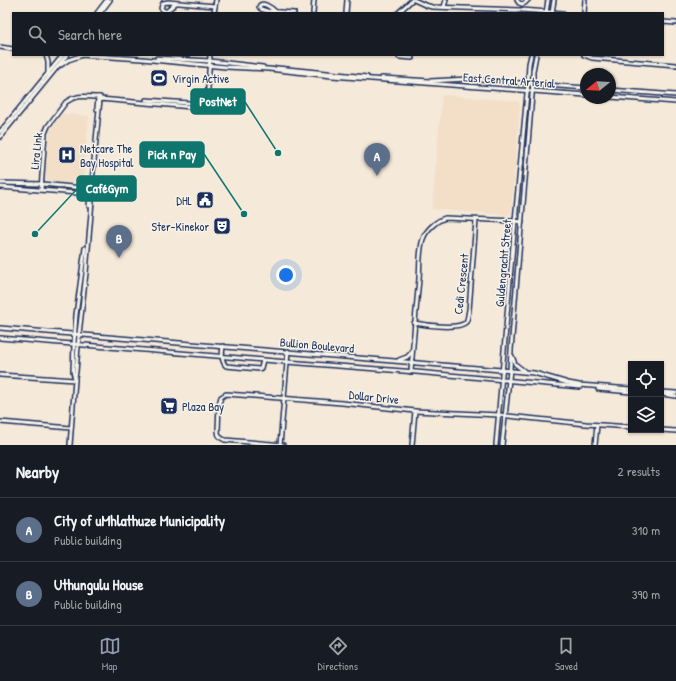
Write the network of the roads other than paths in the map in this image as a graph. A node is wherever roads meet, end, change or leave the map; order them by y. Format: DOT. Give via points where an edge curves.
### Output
graph roads {
  1 [pos="108,0"];
  2 [pos="216,0"];
  3 [pos="314,0"];
  4 [pos="347,0"];
  5 [pos="413,0"];
  6 [pos="446,0"];
  7 [pos="517,0"];
  8 [pos="528,0"];
  9 [pos="548,0"];
  10 [pos="554,0"];
  11 [pos="585,0"];
  12 [pos="176,3"];
  13 [pos="522,4"];
  14 [pos="215,6"];
  15 [pos="444,7"];
  16 [pos="482,8"];
  17 [pos="521,10"];
  18 [pos="97,12"];
  19 [pos="101,12"];
  20 [pos="214,12"];
  21 [pos="276,12"];
  22 [pos="313,12"];
  23 [pos="346,12"];
  24 [pos="399,12"];
  25 [pos="481,12"];
  26 [pos="546,12"];
  27 [pos="552,12"];
  28 [pos="584,12"];
  29 [pos="664,22"];
  30 [pos="676,23"];
  31 [pos="0,46"];
  32 [pos="12,48"];
  33 [pos="46,56"];
  34 [pos="62,56"];
  35 [pos="66,56"];
  36 [pos="79,56"];
  37 [pos="102,56"];
  38 [pos="130,56"];
  39 [pos="210,56"];
  40 [pos="398,56"];
  41 [pos="531,56"];
  42 [pos="536,56"];
  43 [pos="587,56"];
  44 [pos="412,58"];
  45 [pos="210,63"];
  46 [pos="676,65"];
  47 [pos="59,66"];
  48 [pos="48,75"];
  49 [pos="430,82"];
  50 [pos="528,83"];
  51 [pos="533,83"];
  52 [pos="580,87"];
  53 [pos="527,90"];
  54 [pos="532,90"];
  55 [pos="616,90"];
  56 [pos="580,94"];
  57 [pos="676,95"];
  58 [pos="616,97"];
  59 [pos="98,98"];
  60 [pos="676,102"];
  61 [pos="0,132"];
  62 [pos="0,137"];
  63 [pos="0,182"];
  64 [pos="42,184"];
  65 [pos="0,187"];
  66 [pos="92,189"];
  67 [pos="41,190"];
  68 [pos="91,194"];
  69 [pos="476,220"];
  70 [pos="515,221"];
  71 [pos="522,222"];
  72 [pos="414,323"];
  73 [pos="0,328"];
  74 [pos="77,334"];
  75 [pos="0,338"];
  76 [pos="74,344"];
  77 [pos="78,344"];
  78 [pos="223,346"];
  79 [pos="511,350"];
  80 [pos="288,351"];
  81 [pos="412,352"];
  82 [pos="222,357"];
  83 [pos="263,360"];
  84 [pos="397,361"];
  85 [pos="287,362"];
  86 [pos="412,362"];
  87 [pos="503,370"];
  88 [pos="510,370"];
  89 [pos="411,372"];
  90 [pos="526,372"];
  91 [pos="0,375"];
  92 [pos="75,379"];
  93 [pos="502,380"];
  94 [pos="509,381"];
  95 [pos="628,391"];
  96 [pos="628,391"];
  97 [pos="664,393"];
  98 [pos="676,394"];
  99 [pos="284,398"];
  100 [pos="415,411"];
  101 [pos="499,415"];
  102 [pos="505,416"];
  103 [pos="0,422"];
  104 [pos="597,425"];
  105 [pos="628,427"];
  106 [pos="71,428"];
  107 [pos="664,430"];
  108 [pos="676,431"];
  109 [pos="70,445"];
  110 [pos="280,445"];
  111 [pos="283,445"];
  112 [pos="412,445"];
  113 [pos="496,445"];
  114 [pos="502,445"];
  115 [pos="595,445"];
  1 -- 18 [label="street"];
  1 -- 19 [label="street"];
  2 -- 14 [label="street"];
  3 -- 22 [label="street"];
  4 -- 23 [label="street"];
  5 -- 15 [label="street" via="432,7"];
  5 -- 24 [label="street"];
  6 -- 15 [label="street"];
  7 -- 13 [label="street"];
  8 -- 13 [label="street"];
  9 -- 26 [label="street"];
  10 -- 27 [label="street"];
  11 -- 28 [label="street"];
  12 -- 12 [label="street" via="165,2 161,8 167,11"];
  12 -- 14 [label="street"];
  13 -- 17 [label="street"];
  14 -- 20 [label="street"];
  15 -- 16 [label="street"];
  16 -- 17 [label="street"];
  16 -- 25 [label="street"];
  17 -- 26 [label="street"];
  21 -- 21 [label="street" via="263,11 259,4 266,2"];
  29 -- 30 [label="street"];
  31 -- 32 [label="street"];
  33 -- 48 [label="street"];
  34 -- 48 [label="street"];
  35 -- 47 [label="street"];
  36 -- 47 [label="street"];
  37 -- 45 [label="street"];
  38 -- 45 [label="street"];
  39 -- 45 [label="street, Lira Link"];
  40 -- 44 [label="street"];
  41 -- 50 [label="street, Guldengracht Street"];
  42 -- 51 [label="street, Guldengracht Street"];
  43 -- 46 [label="street"];
  45 -- 49 [label="street"];
  45 -- 59 [label="street, Lira Link" via="204,105"];
  47 -- 62 [label="street"];
  48 -- 61 [label="street"];
  49 -- 50 [label="street, East Central Arterial" via="468,79"];
  49 -- 53 [label="street, East Central Arterial"];
  50 -- 51 [label="street, East Central Arterial"];
  50 -- 53 [label="street, Guldengracht Street"];
  51 -- 52 [label="street, East Central Arterial"];
  51 -- 54 [label="street, Guldengracht Street"];
  53 -- 54 [label="street, East Central Arterial"];
  53 -- 70 [label="street, Guldengracht Street"];
  54 -- 56 [label="street, East Central Arterial"];
  54 -- 71 [label="street, Guldengracht Street"];
  55 -- 57 [label="street"];
  58 -- 60 [label="street"];
  59 -- 64 [label="street, Lira Link" via="83,96 69,100 48,126 45,133"];
  59 -- 66 [label="street"];
  59 -- 66 [label="street" via="100,106"];
  63 -- 64 [label="street"];
  64 -- 66 [label="street"];
  64 -- 67 [label="street, Lira Link"];
  65 -- 67 [label="street"];
  66 -- 68 [label="street"];
  67 -- 68 [label="street"];
  68 -- 74 [label="street" via="86,273"];
  69 -- 70 [label="street"];
  69 -- 72 [label="street" via="445,218 425,234"];
  69 -- 72 [label="street, Cedi Crescent" via="466,322 458,326"];
  70 -- 71 [label="street"];
  70 -- 87 [label="street, Guldengracht Street"];
  71 -- 79 [label="street, Guldengracht Street"];
  72 -- 81 [label="street"];
  73 -- 74 [label="street, Bullion Boulevard"];
  74 -- 76 [label="street"];
  74 -- 77 [label="street"];
  74 -- 78 [label="street, Bullion Boulevard"];
  75 -- 76 [label="street, Bullion Boulevard"];
  76 -- 77 [label="street, Bullion Boulevard"];
  76 -- 92 [label="street"];
  77 -- 82 [label="street, Bullion Boulevard"];
  77 -- 92 [label="street"];
  78 -- 80 [label="street, Bullion Boulevard"];
  78 -- 82 [label="street"];
  79 -- 88 [label="street, Guldengracht Street"];
  79 -- 90 [label="street" via="517,367"];
  80 -- 84 [label="street, Bullion Boulevard"];
  80 -- 85 [label="street"];
  81 -- 84 [label="street"];
  81 -- 86 [label="street"];
  82 -- 83 [label="street, Bullion Boulevard"];
  82 -- 83 [label="street" via="226,366 254,369 260,369"];
  83 -- 85 [label="street, Bullion Boulevard"];
  84 -- 86 [label="street, Bullion Boulevard"];
  85 -- 89 [label="street, Bullion Boulevard"];
  85 -- 99 [label="street"];
  86 -- 87 [label="street, Bullion Boulevard"];
  86 -- 89 [label="street"];
  87 -- 88 [label="street, Bullion Boulevard"];
  87 -- 93 [label="street, Guldengracht Street"];
  88 -- 90 [label="street, Bullion Boulevard"];
  88 -- 94 [label="street, Guldengracht Street"];
  89 -- 93 [label="street, Bullion Boulevard"];
  90 -- 95 [label="street, Bullion Boulevard" via="568,383"];
  91 -- 92 [label="street"];
  92 -- 106 [label="street"];
  93 -- 94 [label="street, Bullion Boulevard"];
  93 -- 101 [label="street, Guldengracht Street"];
  94 -- 96 [label="street, Bullion Boulevard"];
  94 -- 102 [label="street, Guldengracht Street"];
  97 -- 98 [label="street"];
  99 -- 100 [label="street, Dollar Drive"];
  99 -- 110 [label="street"];
  99 -- 110 [label="street, Dollar Drive" via="226,394 221,397 220,404 220,438"];
  100 -- 101 [label="street, Dollar Drive"];
  100 -- 112 [label="street"];
  101 -- 102 [label="street, Dollar Drive"];
  101 -- 113 [label="street, Guldengracht Street"];
  102 -- 104 [label="street, Dollar Drive"];
  102 -- 114 [label="street, Guldengracht Street"];
  103 -- 106 [label="street"];
  104 -- 105 [label="street, Dollar Drive"];
  104 -- 115 [label="street"];
  106 -- 109 [label="street"];
  107 -- 108 [label="street"];
  110 -- 111 [label="street, Dollar Drive"];
}
